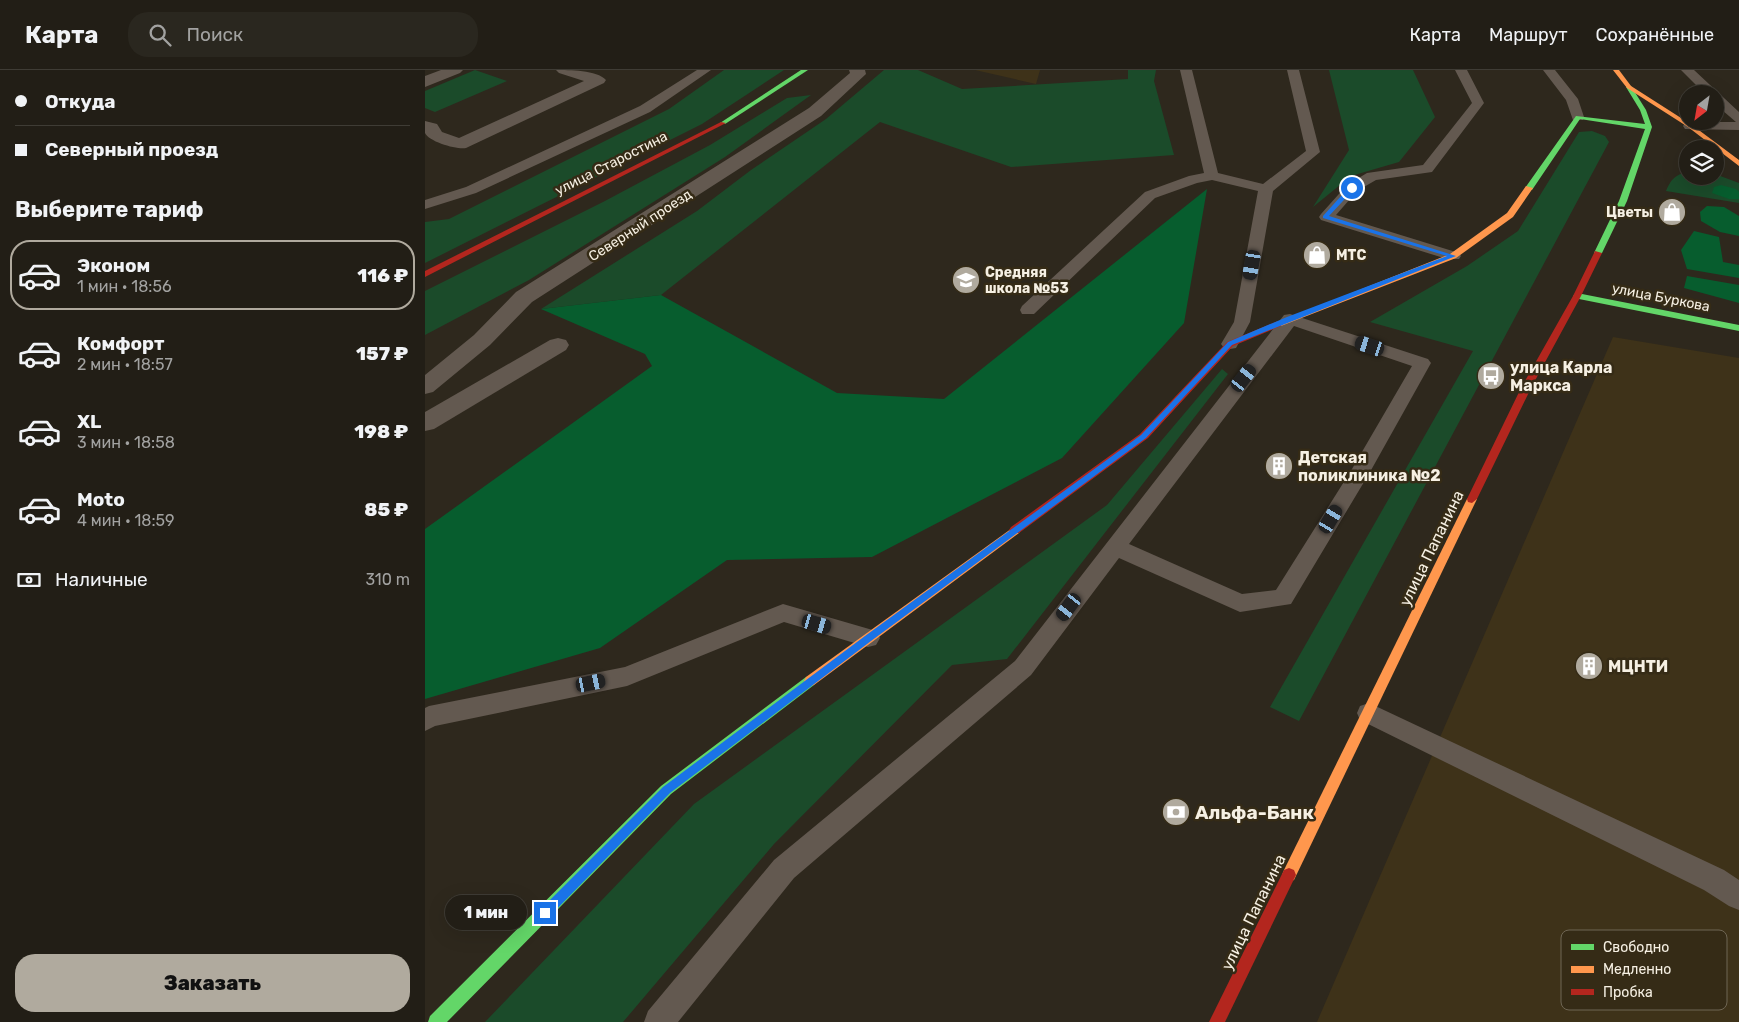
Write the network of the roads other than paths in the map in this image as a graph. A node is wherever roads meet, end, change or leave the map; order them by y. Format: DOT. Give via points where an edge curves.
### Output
graph roads {
  1 [pos="455,70"];
  2 [pos="564,70"];
  3 [pos="705,70"];
  4 [pos="805,70"];
  5 [pos="857,70"];
  6 [pos="1186,70"];
  7 [pos="1293,70"];
  8 [pos="1461,70"];
  9 [pos="1549,70"];
  10 [pos="1616,70"];
  11 [pos="1687,70"];
  12 [pos="425,82"];
  13 [pos="1703,85"];
  14 [pos="1629,87"];
  15 [pos="1724,106"];
  16 [pos="1578,117"];
  17 [pos="1679,119"];
  18 [pos="1739,120"];
  19 [pos="425,126"];
  20 [pos="1724,126"];
  21 [pos="1739,126"];
  22 [pos="1649,128"];
  23 [pos="1695,130"];
  24 [pos="432,140"];
  25 [pos="1739,164"];
  26 [pos="1212,176"];
  27 [pos="1266,190"];
  28 [pos="425,205"];
  29 [pos="1453,256"];
  30 [pos="425,274"];
  31 [pos="1577,296"];
  32 [pos="1028,310"];
  33 [pos="1290,319"];
  34 [pos="1739,328"];
  35 [pos="1230,344"];
  36 [pos="558,345"];
  37 [pos="425,387"];
  38 [pos="425,424"];
  39 [pos="1115,547"];
  40 [pos="868,638"];
  41 [pos="1369,712"];
  42 [pos="425,720"];
  43 [pos="1739,896"];
  44 [pos="437,1022"];
  45 [pos="659,1022"];
  46 [pos="1217,1022"];
  1 -- 12 [label="street"];
  2 -- 24 [label="street" via="598,80 460,144"];
  3 -- 28 [label="lane" via="645,109 471,190"];
  4 -- 30 [label="main road, улица Старостина" via="715,128"];
  5 -- 37 [label="street, Северный проезд" via="858,74 815,112 524,297 482,340"];
  6 -- 26 [label="lane"];
  7 -- 27 [label="lane" via="1313,152"];
  8 -- 29 [label="lane" via="1478,103 1427,168 1373,176 1352,188 1325,217"];
  9 -- 16 [label="lane" via="1572,99"];
  10 -- 14 [label="main road"];
  11 -- 13 [label="lane"];
  14 -- 17 [label="main road"];
  14 -- 22 [label="main road"];
  15 -- 18 [label="lane"];
  16 -- 22 [label="main road"];
  16 -- 29 [label="main road" via="1510,215"];
  19 -- 24 [label="street" via="431,128 435,135"];
  20 -- 21 [label="lane"];
  22 -- 31 [label="main road, улица Папанина" via="1623,201"];
  23 -- 25 [label="main road"];
  26 -- 27 [label="lane"];
  26 -- 32 [label="lane" via="1150,195"];
  27 -- 35 [label="lane" via="1242,322"];
  29 -- 33 [label="main road"];
  31 -- 34 [label="main road, улица Буркова"];
  31 -- 41 [label="main road, улица Папанина" via="1526,388"];
  33 -- 35 [label="main road"];
  33 -- 39 [label="lane"];
  33 -- 39 [label="lane" via="1422,364 1283,598 1240,603"];
  35 -- 40 [label="main road" via="1144,436"];
  36 -- 38 [label="street"];
  39 -- 45 [label="lane" via="1023,668 784,869"];
  40 -- 42 [label="lane" via="783,614 627,676"];
  40 -- 44 [label="main road" via="667,790"];
  41 -- 43 [label="lane" via="1714,880"];
  41 -- 46 [label="main road, улица Папанина"];
}
